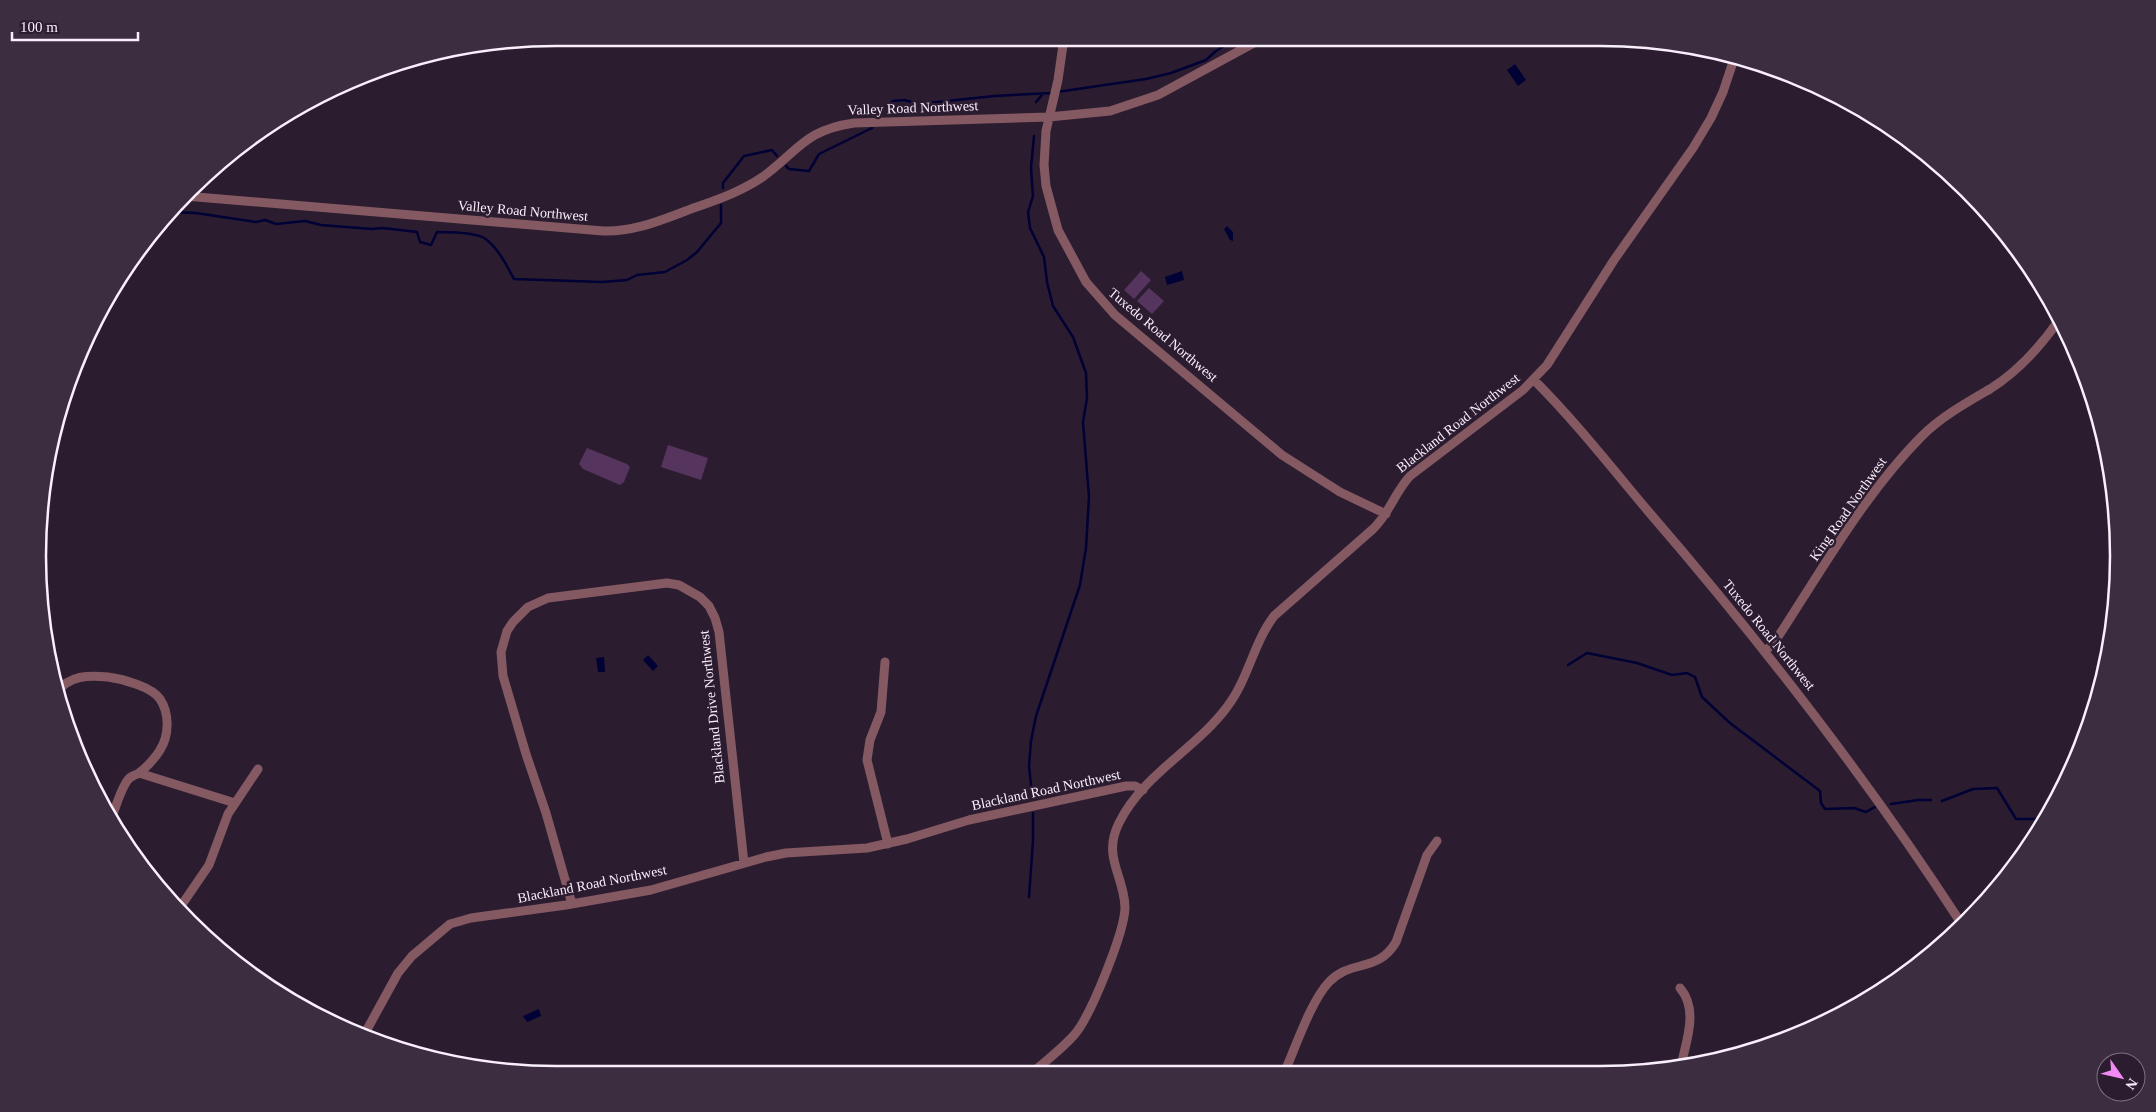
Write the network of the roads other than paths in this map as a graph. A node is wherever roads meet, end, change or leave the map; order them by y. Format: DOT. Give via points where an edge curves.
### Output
graph roads {
  1 [pos="1063,46"];
  2 [pos="1249,46"];
  3 [pos="1733,64"];
  4 [pos="1049,117"];
  5 [pos="195,197"];
  6 [pos="2055,327"];
  7 [pos="1534,380"];
  8 [pos="1386,514"];
  9 [pos="1765,651"];
  10 [pos="885,662"];
  11 [pos="64,686"];
  12 [pos="258,769"];
  13 [pos="139,773"];
  14 [pos="1143,790"];
  15 [pos="235,803"];
  16 [pos="114,810"];
  17 [pos="1438,841"];
  18 [pos="888,844"];
  19 [pos="744,863"];
  20 [pos="183,903"];
  21 [pos="572,904"];
  22 [pos="1958,918"];
  23 [pos="1680,988"];
  24 [pos="367,1029"];
  25 [pos="1682,1059"];
  26 [pos="1039,1066"];
  27 [pos="1287,1066"];
  1 -- 4 [label="street, Tuxedo Road Northwest"];
  2 -- 4 [label="street, Valley Road Northwest" via="1140,102 1097,114"];
  3 -- 7 [label="street, Blackland Road Northwest" via="1711,118"];
  4 -- 5 [label="street, Valley Road Northwest" via="836,125 807,138 765,175 738,192 647,226 616,232"];
  4 -- 8 [label="street, Tuxedo Road Northwest" via="1044,164 1050,207 1074,263 1098,298 1290,461 1340,492"];
  6 -- 9 [label="street, King Road Northwest" via="2023,364 1935,424 1909,449 1871,496 1774,643"];
  7 -- 8 [label="street, Blackland Road Northwest" via="1410,476"];
  7 -- 9 [label="street, Tuxedo Road Northwest" via="1690,559"];
  8 -- 14 [label="street, Blackland Road Northwest" via="1374,529 1274,616 1227,708"];
  9 -- 22 [label="street, Tuxedo Road Northwest" via="1868,786"];
  10 -- 18 [label="street" via="881,712 870,740 867,760"];
  11 -- 13 [label="street" via="70,680 92,675 129,681 159,698 168,724 166,738 160,751"];
  12 -- 15 [label="street"];
  13 -- 15 [label="street"];
  13 -- 16 [label="street" via="127,781"];
  14 -- 18 [label="street, Blackland Road Northwest" via="1126,786 969,820"];
  14 -- 26 [label="street" via="1113,836 1112,856 1125,909 1112,955 1084,1020 1076,1032"];
  15 -- 20 [label="street" via="209,865"];
  17 -- 27 [label="street" via="1427,855 1390,952 1377,962 1340,973 1330,982 1320,994"];
  18 -- 19 [label="street, Blackland Road Northwest" via="851,850 786,853"];
  19 -- 21 [label="street, Blackland Road Northwest" via="651,890"];
  19 -- 21 [label="street, Blackland Drive Northwest" via="719,632 709,606 690,590 667,584 548,598 528,607 513,622 503,641 501,664"];
  21 -- 24 [label="street, Blackland Road Northwest" via="471,918 450,924 403,967"];
  23 -- 25 [label="street" via="1688,1001 1691,1016"];
}
